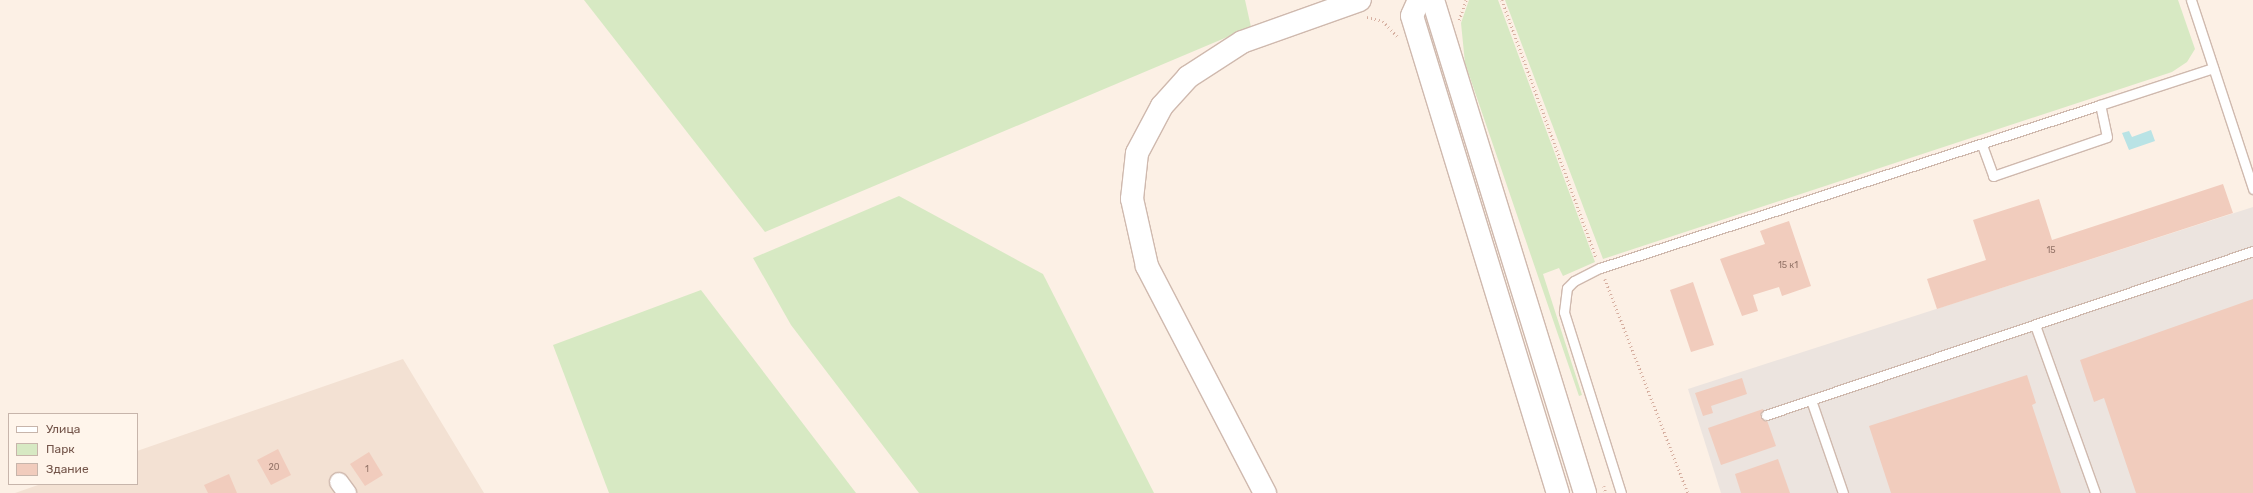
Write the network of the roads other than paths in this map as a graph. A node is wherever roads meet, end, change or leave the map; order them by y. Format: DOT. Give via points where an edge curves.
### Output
graph roads {
  1 [pos="1360,0"];
  2 [pos="1419,0"];
  3 [pos="1433,0"];
  4 [pos="2190,0"];
  5 [pos="2213,68"];
  6 [pos="2100,105"];
  7 [pos="1982,145"];
  8 [pos="2253,187"];
  9 [pos="2253,251"];
  10 [pos="2035,325"];
  11 [pos="1811,400"];
  12 [pos="1766,415"];
  13 [pos="1265,493"];
  14 [pos="1558,493"];
  15 [pos="1585,493"];
  16 [pos="1621,493"];
  17 [pos="1843,493"];
  18 [pos="2095,493"];
  1 -- 13 [label="main road" via="1242,42 1188,77 1162,106 1138,152 1132,199 1147,266"];
  2 -- 14 [label="main road" via="1412,16"];
  3 -- 15 [label="main road"];
  4 -- 5 [label="lane"];
  5 -- 6 [label="lane"];
  5 -- 8 [label="lane"];
  6 -- 7 [label="lane"];
  6 -- 7 [label="lane" via="2107,137 1993,176"];
  7 -- 16 [label="lane" via="1600,268 1567,288 1564,312"];
  9 -- 10 [label="lane"];
  10 -- 11 [label="lane"];
  10 -- 18 [label="lane"];
  11 -- 12 [label="lane"];
  11 -- 17 [label="lane"];
}
